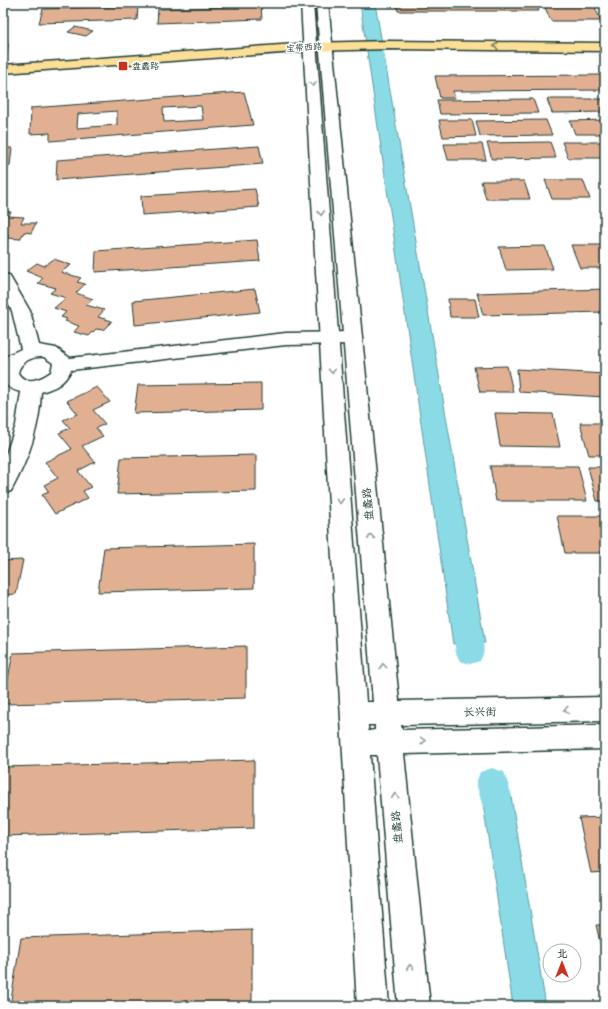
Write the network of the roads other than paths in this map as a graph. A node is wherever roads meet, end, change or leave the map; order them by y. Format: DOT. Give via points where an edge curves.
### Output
graph roads {
  1 [pos="307,3"];
  2 [pos="322,3"];
  3 [pos="605,47"];
  4 [pos="389,50"];
  5 [pos="319,51"];
  6 [pos="605,56"];
  7 [pos="3,69"];
  8 [pos="3,77"];
  9 [pos="3,279"];
  10 [pos="353,338"];
  11 [pos="330,339"];
  12 [pos="31,352"];
  13 [pos="63,365"];
  14 [pos="6,374"];
  15 [pos="31,387"];
  16 [pos="3,485"];
  17 [pos="605,708"];
  18 [pos="388,713"];
  19 [pos="354,714"];
  20 [pos="605,737"];
  21 [pos="390,742"];
  22 [pos="356,743"];
  23 [pos="373,1006"];
  24 [pos="414,1006"];
  1 -- 5 [label="main road, 盘蠡路"];
  2 -- 5 [label="main road, 盘蠡路"];
  3 -- 4 [label="main road, 宝带西路, one-way"];
  4 -- 5 [label="main road, 宝带西路"];
  4 -- 6 [label="main road, 宝带西路"];
  5 -- 7 [label="main road, 宝带西路"];
  5 -- 8 [label="main road, 宝带西路"];
  5 -- 10 [label="main road, 盘蠡路"];
  5 -- 11 [label="main road, 盘蠡路, one-way"];
  9 -- 12 [label="main road" via="21,311"];
  10 -- 11 [label="main road"];
  18 -- 10 [label="main road, 盘蠡路, one-way"];
  11 -- 13 [label="main road" via="286,339"];
  11 -- 19 [label="main road, 盘蠡路, one-way"];
  12 -- 13 [label="main road" via="49,352 62,360"];
  12 -- 14 [label="main road" via="16,359"];
  13 -- 15 [label="main road" via="62,372 50,382"];
  14 -- 15 [label="main road" via="15,383"];
  15 -- 16 [label="main road" via="31,404 16,462"];
  17 -- 18 [label="main road, 长兴街, one-way"];
  18 -- 19 [label="main road, 长兴街"];
  18 -- 21 [label="main road, 盘蠡路"];
  19 -- 22 [label="main road, 盘蠡路"];
  21 -- 20 [label="main road, one-way"];
  21 -- 22 [label="main road"];
  24 -- 21 [label="main road, 盘蠡路, one-way"];
  22 -- 23 [label="main road, 盘蠡路"];
}
